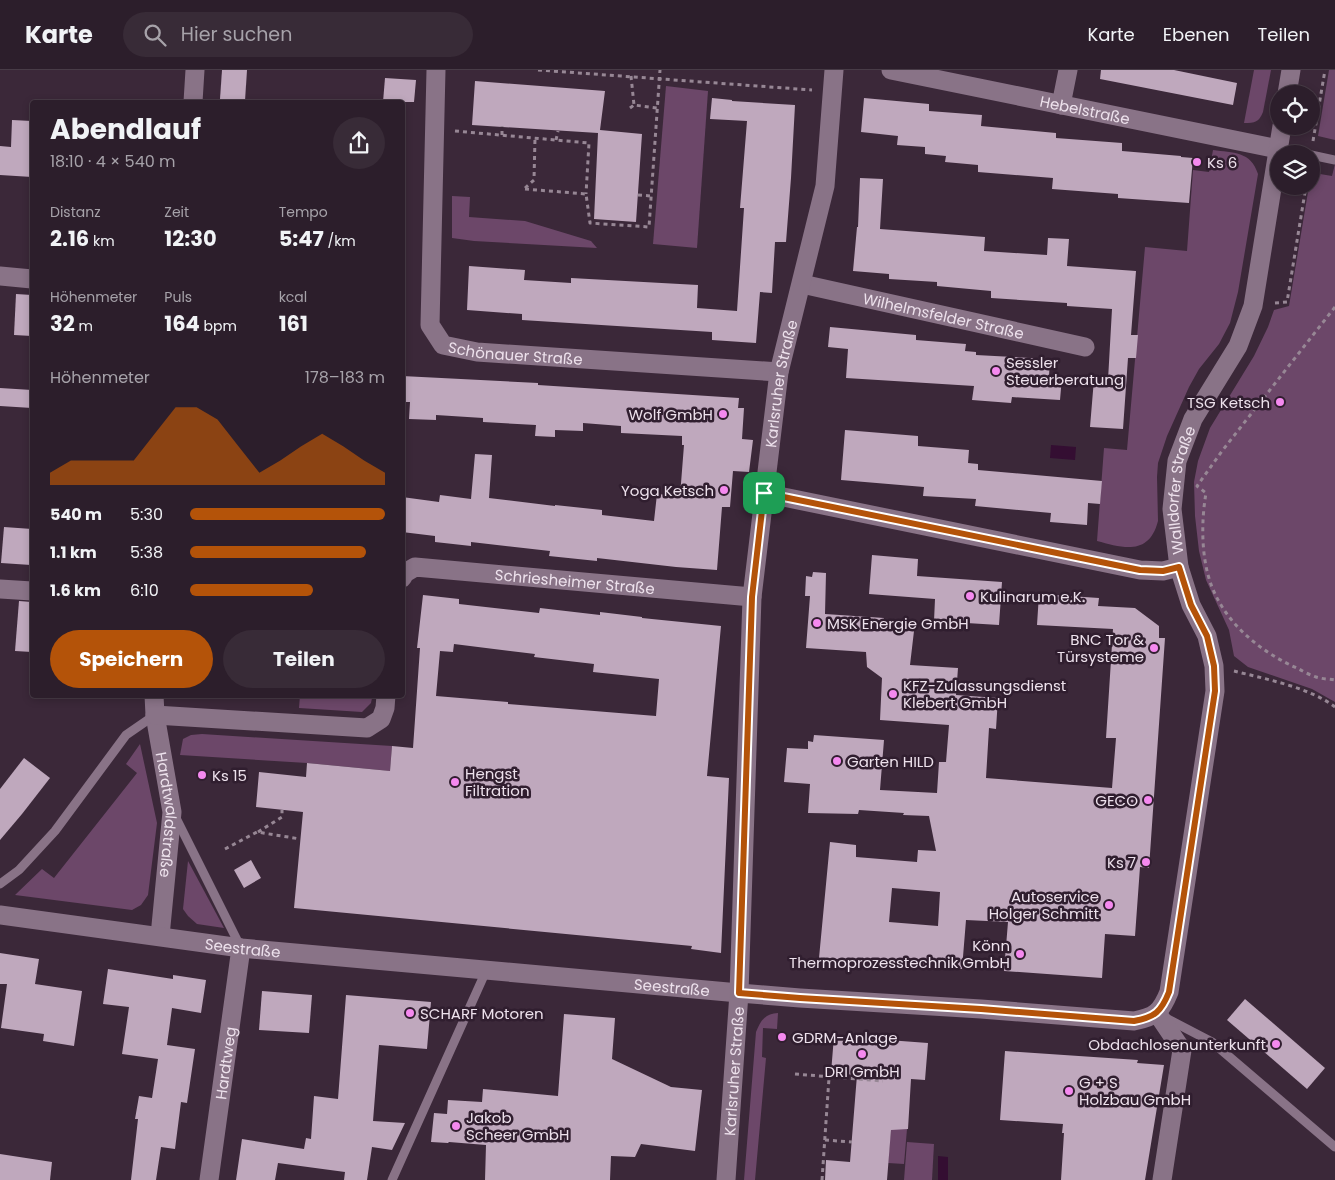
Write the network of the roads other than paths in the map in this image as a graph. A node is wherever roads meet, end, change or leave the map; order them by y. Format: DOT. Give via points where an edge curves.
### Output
graph roads {
  1 [pos="195,70"];
  2 [pos="436,70"];
  3 [pos="834,70"];
  4 [pos="891,70"];
  5 [pos="1068,70"];
  6 [pos="1291,70"];
  7 [pos="1288,85"];
  8 [pos="193,100"];
  9 [pos="1061,105"];
  10 [pos="1270,147"];
  11 [pos="1320,158"];
  12 [pos="1335,160"];
  13 [pos="1271,195"];
  14 [pos="0,276"];
  15 [pos="30,279"];
  16 [pos="802,284"];
  17 [pos="1085,347"];
  18 [pos="779,372"];
  19 [pos="764,493"];
  20 [pos="1179,567"];
  21 [pos="405,573"];
  22 [pos="0,589"];
  23 [pos="30,591"];
  24 [pos="752,597"];
  25 [pos="154,698"];
  26 [pos="386,698"];
  27 [pos="155,715"];
  28 [pos="172,812"];
  29 [pos="0,884"];
  30 [pos="0,915"];
  31 [pos="160,936"];
  32 [pos="241,948"];
  33 [pos="486,971"];
  34 [pos="739,993"];
  35 [pos="1157,1013"];
  36 [pos="1335,1147"];
  37 [pos="209,1180"];
  38 [pos="392,1180"];
  39 [pos="726,1180"];
  40 [pos="1162,1180"];
  1 -- 8 [label="street"];
  2 -- 18 [label="street, Schönauer Straße" via="430,325 443,345 477,352"];
  3 -- 16 [label="street, Karlsruher Straße" via="825,186"];
  4 -- 9 [label="street, Hebelstraße"];
  5 -- 9 [label="street"];
  6 -- 7 [label="street"];
  9 -- 10 [label="street, Hebelstraße"];
  11 -- 12 [label="lane"];
  13 -- 20 [label="street, Walldorfer Straße" via="1253,306 1238,346 1193,419 1177,461 1172,509"];
  14 -- 15 [label="street"];
  16 -- 17 [label="street, Wilhelmsfelder Straße"];
  16 -- 18 [label="street, Karlsruher Straße"];
  18 -- 19 [label="street, Karlsruher Straße"];
  19 -- 20 [label="street" via="1140,570 1163,571"];
  19 -- 24 [label="street, Karlsruher Straße"];
  20 -- 35 [label="street, Walldorfer Straße" via="1191,605 1207,636 1214,666 1215,691 1169,992"];
  21 -- 24 [label="street, Schriesheimer Straße" via="415,567"];
  22 -- 23 [label="street"];
  24 -- 34 [label="street, Karlsruher Straße"];
  25 -- 27 [label="street, Hardtwaldstraße"];
  26 -- 27 [label="street" via="380,719 367,728"];
  27 -- 28 [label="street, Hardtwaldstraße"];
  27 -- 29 [label="lane" via="126,735 56,831 19,870"];
  28 -- 31 [label="street, Hardtwaldstraße"];
  28 -- 32 [label="lane"];
  30 -- 31 [label="street, Seestraße"];
  31 -- 32 [label="street, Seestraße"];
  32 -- 33 [label="street, Seestraße"];
  32 -- 37 [label="street, Hardtweg"];
  33 -- 34 [label="street, Seestraße"];
  33 -- 38 [label="lane"];
  34 -- 35 [label="street, Seestraße" via="1134,1021"];
  34 -- 39 [label="street, Karlsruher Straße"];
  35 -- 36 [label="lane" via="1212,1042"];
  35 -- 40 [label="street" via="1182,1050"];
}
